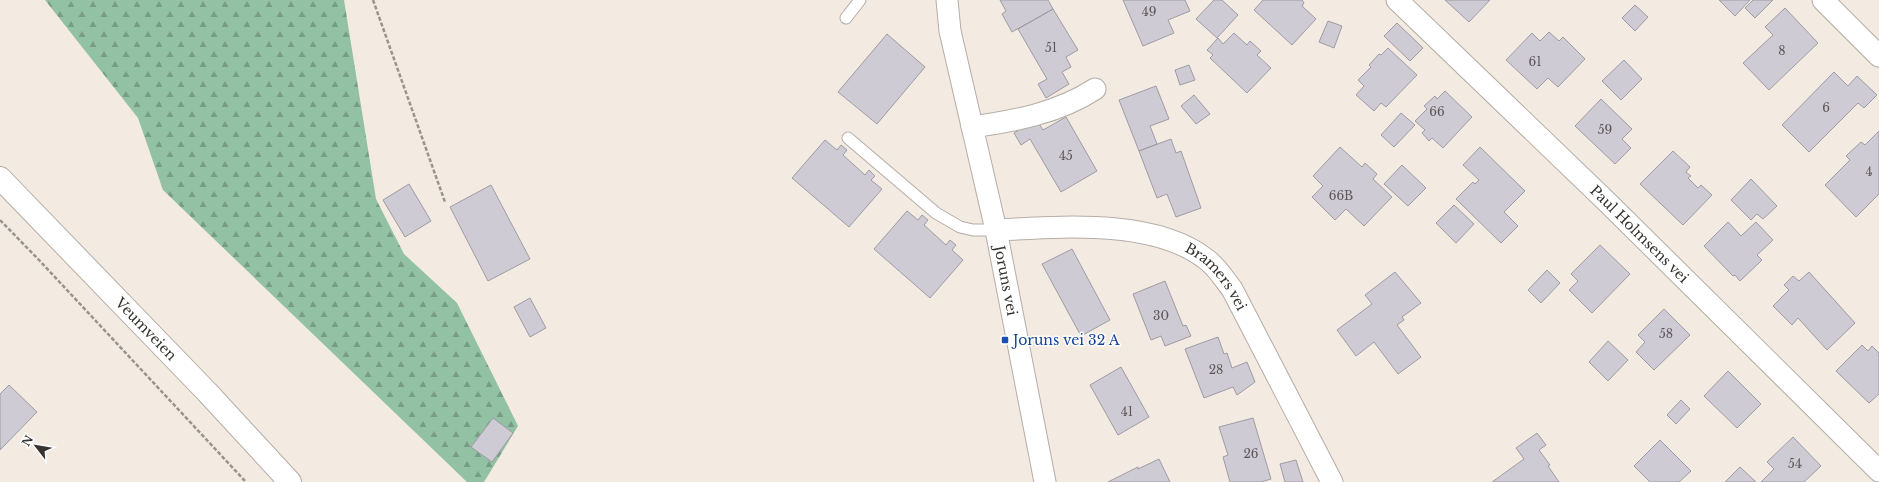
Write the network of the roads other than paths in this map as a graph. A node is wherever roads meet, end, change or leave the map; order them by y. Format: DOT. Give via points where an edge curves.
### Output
graph roads {
  1 [pos="860,0"];
  2 [pos="947,0"];
  3 [pos="1397,0"];
  4 [pos="1823,0"];
  5 [pos="846,18"];
  6 [pos="1879,56"];
  7 [pos="1095,89"];
  8 [pos="972,127"];
  9 [pos="848,138"];
  10 [pos="0,178"];
  11 [pos="996,230"];
  12 [pos="1879,471"];
  13 [pos="290,482"];
  14 [pos="1045,482"];
  15 [pos="1332,482"];
  1 -- 5 [label="lane"];
  2 -- 8 [label="street, Joruns vei" via="950,31"];
  3 -- 12 [label="street, Paul Holmsens vei" via="1605,200"];
  4 -- 6 [label="street"];
  7 -- 8 [label="street" via="1082,98 1056,109 1012,122"];
  8 -- 11 [label="street, Joruns vei"];
  9 -- 11 [label="lane" via="936,213 960,227"];
  10 -- 13 [label="main road, Veumveien" via="207,392"];
  11 -- 14 [label="street, Joruns vei"];
  11 -- 15 [label="street, Bramers vei" via="1074,226 1118,229 1175,242 1207,259 1232,289"];
}
